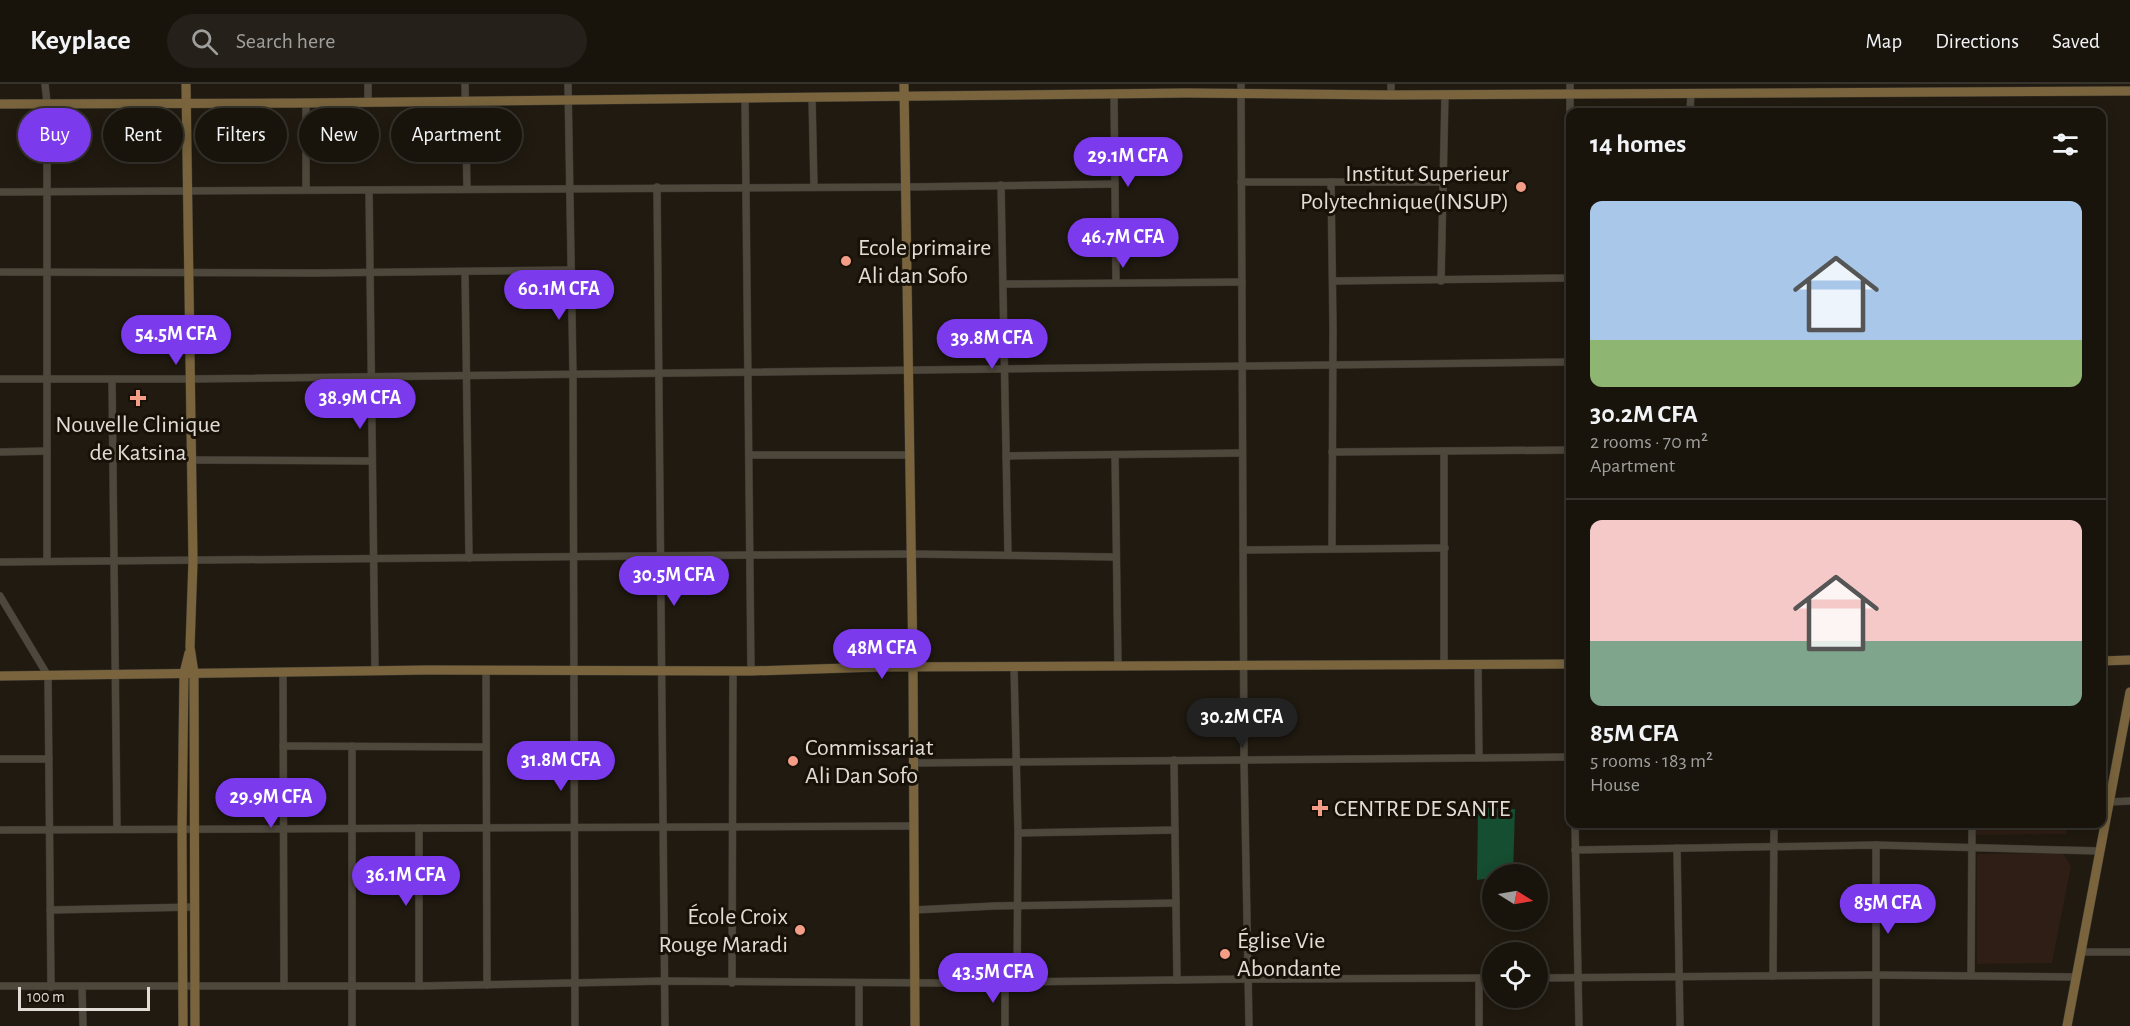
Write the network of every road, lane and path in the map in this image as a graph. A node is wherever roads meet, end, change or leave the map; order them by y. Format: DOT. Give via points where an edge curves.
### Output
graph roads {
  1 [pos="45,84"];
  2 [pos="186,84"];
  3 [pos="368,84"];
  4 [pos="465,84"];
  5 [pos="568,84"];
  6 [pos="904,84"];
  7 [pos="1391,84"];
  8 [pos="1814,88"];
  9 [pos="1967,88"];
  10 [pos="1080,89"];
  11 [pos="1241,89"];
  12 [pos="1570,89"];
  13 [pos="2130,91"];
  14 [pos="1690,93"];
  15 [pos="1114,94"];
  16 [pos="1391,95"];
  17 [pos="1445,95"];
  18 [pos="904,97"];
  19 [pos="812,98"];
  20 [pos="745,99"];
  21 [pos="569,100"];
  22 [pos="466,101"];
  23 [pos="368,102"];
  24 [pos="47,103"];
  25 [pos="186,103"];
  26 [pos="306,103"];
  27 [pos="0,104"];
  28 [pos="1570,108"];
  29 [pos="1690,108"];
  30 [pos="1241,182"];
  31 [pos="1331,182"];
  32 [pos="1443,182"];
  33 [pos="1116,184"];
  34 [pos="1001,185"];
  35 [pos="657,187"];
  36 [pos="746,187"];
  37 [pos="814,187"];
  38 [pos="906,187"];
  39 [pos="570,188"];
  40 [pos="306,189"];
  41 [pos="467,189"];
  42 [pos="369,190"];
  43 [pos="187,191"];
  44 [pos="0,192"];
  45 [pos="47,192"];
  46 [pos="571,270"];
  47 [pos="47,271"];
  48 [pos="0,272"];
  49 [pos="370,272"];
  50 [pos="465,272"];
  51 [pos="189,273"];
  52 [pos="1566,278"];
  53 [pos="1333,281"];
  54 [pos="1442,281"];
  55 [pos="1116,282"];
  56 [pos="1242,282"];
  57 [pos="1004,284"];
  58 [pos="1566,363"];
  59 [pos="1333,365"];
  60 [pos="1242,366"];
  61 [pos="1004,369"];
  62 [pos="909,370"];
  63 [pos="749,372"];
  64 [pos="659,373"];
  65 [pos="573,375"];
  66 [pos="371,376"];
  67 [pos="467,376"];
  68 [pos="0,379"];
  69 [pos="112,379"];
  70 [pos="190,379"];
  71 [pos="47,380"];
  72 [pos="1566,450"];
  73 [pos="47,451"];
  74 [pos="0,452"];
  75 [pos="1332,452"];
  76 [pos="1444,452"];
  77 [pos="1242,453"];
  78 [pos="750,455"];
  79 [pos="910,455"];
  80 [pos="1115,455"];
  81 [pos="1006,456"];
  82 [pos="191,460"];
  83 [pos="372,461"];
  84 [pos="1332,548"];
  85 [pos="1445,548"];
  86 [pos="1243,550"];
  87 [pos="912,554"];
  88 [pos="751,555"];
  89 [pos="1008,555"];
  90 [pos="661,556"];
  91 [pos="572,557"];
  92 [pos="1115,557"];
  93 [pos="469,558"];
  94 [pos="373,559"];
  95 [pos="114,560"];
  96 [pos="46,561"];
  97 [pos="193,561"];
  98 [pos="0,562"];
  99 [pos="0,596"];
  100 [pos="2130,660"];
  101 [pos="2106,661"];
  102 [pos="1444,664"];
  103 [pos="1478,664"];
  104 [pos="1566,664"];
  105 [pos="1118,666"];
  106 [pos="913,667"];
  107 [pos="1014,667"];
  108 [pos="1244,667"];
  109 [pos="375,670"];
  110 [pos="486,670"];
  111 [pos="573,671"];
  112 [pos="662,671"];
  113 [pos="733,671"];
  114 [pos="751,671"];
  115 [pos="189,673"];
  116 [pos="283,673"];
  117 [pos="115,674"];
  118 [pos="0,676"];
  119 [pos="48,676"];
  120 [pos="2130,692"];
  121 [pos="283,746"];
  122 [pos="352,746"];
  123 [pos="486,747"];
  124 [pos="1566,757"];
  125 [pos="1479,758"];
  126 [pos="0,759"];
  127 [pos="49,759"];
  128 [pos="1174,759"];
  129 [pos="1244,761"];
  130 [pos="1017,762"];
  131 [pos="914,763"];
  132 [pos="2109,801"];
  133 [pos="2130,801"];
  134 [pos="2106,818"];
  135 [pos="914,826"];
  136 [pos="663,827"];
  137 [pos="732,827"];
  138 [pos="352,828"];
  139 [pos="418,828"];
  140 [pos="487,828"];
  141 [pos="574,828"];
  142 [pos="1575,828"];
  143 [pos="1774,828"];
  144 [pos="1972,828"];
  145 [pos="2104,828"];
  146 [pos="117,829"];
  147 [pos="182,829"];
  148 [pos="195,829"];
  149 [pos="284,829"];
  150 [pos="0,830"];
  151 [pos="50,830"];
  152 [pos="1175,830"];
  153 [pos="1018,833"];
  154 [pos="1876,845"];
  155 [pos="1774,846"];
  156 [pos="1677,848"];
  157 [pos="1971,848"];
  158 [pos="1575,850"];
  159 [pos="2100,851"];
  160 [pos="1176,903"];
  161 [pos="1017,906"];
  162 [pos="182,907"];
  163 [pos="195,907"];
  164 [pos="51,910"];
  165 [pos="914,910"];
  166 [pos="2081,952"];
  167 [pos="2130,952"];
  168 [pos="1876,975"];
  169 [pos="1971,975"];
  170 [pos="1773,976"];
  171 [pos="1679,977"];
  172 [pos="2076,977"];
  173 [pos="1479,978"];
  174 [pos="1548,978"];
  175 [pos="1578,978"];
  176 [pos="1248,979"];
  177 [pos="1177,980"];
  178 [pos="665,981"];
  179 [pos="1005,982"];
  180 [pos="1017,982"];
  181 [pos="574,983"];
  182 [pos="732,983"];
  183 [pos="859,983"];
  184 [pos="915,983"];
  185 [pos="352,985"];
  186 [pos="487,985"];
  187 [pos="0,986"];
  188 [pos="284,986"];
  189 [pos="419,986"];
  190 [pos="51,987"];
  191 [pos="82,987"];
  192 [pos="183,987"];
  193 [pos="195,987"];
  194 [pos="82,1026"];
  195 [pos="183,1026"];
  196 [pos="195,1026"];
  197 [pos="352,1026"];
  198 [pos="575,1026"];
  199 [pos="665,1026"];
  200 [pos="859,1026"];
  201 [pos="915,1026"];
  202 [pos="1005,1026"];
  203 [pos="1249,1026"];
  204 [pos="1479,1026"];
  205 [pos="1580,1026"];
  206 [pos="1680,1026"];
  207 [pos="1876,1026"];
  208 [pos="2067,1026"];
  1 -- 24 [label="street"];
  2 -- 25 [label="street"];
  3 -- 23 [label="street"];
  4 -- 22 [label="street"];
  5 -- 21 [label="street"];
  6 -- 18 [label="street"];
  7 -- 16 [label="street"];
  8 -- 9 [label="street"];
  8 -- 14 [label="street"];
  9 -- 13 [label="street"];
  10 -- 15 [label="street"];
  10 -- 18 [label="street"];
  11 -- 15 [label="street"];
  11 -- 16 [label="street"];
  11 -- 30 [label="street"];
  12 -- 14 [label="street"];
  12 -- 17 [label="street"];
  12 -- 28 [label="street"];
  14 -- 29 [label="street"];
  15 -- 33 [label="street"];
  16 -- 17 [label="street"];
  17 -- 32 [label="street"];
  18 -- 19 [label="street"];
  18 -- 38 [label="street"];
  19 -- 20 [label="street"];
  19 -- 37 [label="street"];
  20 -- 21 [label="street"];
  20 -- 36 [label="street"];
  21 -- 22 [label="street"];
  21 -- 39 [label="street"];
  22 -- 23 [label="street"];
  22 -- 41 [label="street"];
  23 -- 26 [label="street"];
  24 -- 25 [label="street"];
  24 -- 27 [label="street"];
  24 -- 45 [label="street"];
  25 -- 26 [label="street"];
  25 -- 43 [label="street"];
  26 -- 40 [label="street"];
  30 -- 31 [label="street"];
  30 -- 56 [label="street"];
  31 -- 32 [label="street"];
  31 -- 53 [label="street"];
  32 -- 54 [label="street"];
  33 -- 34 [label="street"];
  33 -- 55 [label="street"];
  34 -- 38 [label="street"];
  34 -- 57 [label="street"];
  35 -- 36 [label="street"];
  35 -- 39 [label="street"];
  35 -- 64 [label="street"];
  36 -- 37 [label="street"];
  36 -- 63 [label="street"];
  37 -- 38 [label="street"];
  38 -- 62 [label="street"];
  39 -- 41 [label="street"];
  39 -- 46 [label="street"];
  40 -- 42 [label="street"];
  40 -- 43 [label="street"];
  41 -- 42 [label="street"];
  42 -- 49 [label="street"];
  43 -- 45 [label="street"];
  43 -- 51 [label="street"];
  44 -- 45 [label="street"];
  45 -- 47 [label="street"];
  46 -- 50 [label="street"];
  46 -- 65 [label="street"];
  47 -- 48 [label="street"];
  47 -- 51 [label="street"];
  47 -- 71 [label="street"];
  49 -- 50 [label="street"];
  49 -- 51 [label="street"];
  49 -- 66 [label="street"];
  50 -- 67 [label="street"];
  51 -- 70 [label="street"];
  52 -- 54 [label="street"];
  53 -- 54 [label="street"];
  53 -- 59 [label="street"];
  55 -- 56 [label="street"];
  55 -- 57 [label="street"];
  56 -- 60 [label="street"];
  57 -- 61 [label="street"];
  58 -- 59 [label="street"];
  59 -- 60 [label="street"];
  59 -- 75 [label="street"];
  60 -- 61 [label="street"];
  60 -- 77 [label="street"];
  61 -- 62 [label="street"];
  61 -- 81 [label="street"];
  62 -- 63 [label="street"];
  62 -- 79 [label="street"];
  63 -- 64 [label="street"];
  63 -- 78 [label="street"];
  64 -- 65 [label="street"];
  64 -- 90 [label="street"];
  65 -- 67 [label="street"];
  65 -- 91 [label="street"];
  66 -- 67 [label="street"];
  66 -- 70 [label="street"];
  66 -- 83 [label="street"];
  67 -- 93 [label="street"];
  68 -- 71 [label="street"];
  69 -- 70 [label="street"];
  69 -- 71 [label="street"];
  69 -- 95 [label="street"];
  70 -- 82 [label="street"];
  71 -- 73 [label="street"];
  72 -- 76 [label="street"];
  73 -- 74 [label="street"];
  73 -- 96 [label="street"];
  75 -- 76 [label="street"];
  75 -- 84 [label="street"];
  76 -- 85 [label="street"];
  77 -- 80 [label="street"];
  77 -- 86 [label="street"];
  78 -- 79 [label="street"];
  78 -- 88 [label="street"];
  79 -- 87 [label="street"];
  80 -- 81 [label="street"];
  80 -- 92 [label="street"];
  81 -- 89 [label="street"];
  82 -- 83 [label="street"];
  82 -- 97 [label="street"];
  83 -- 94 [label="street"];
  84 -- 85 [label="street"];
  84 -- 86 [label="street"];
  85 -- 102 [label="street"];
  86 -- 108 [label="street"];
  87 -- 88 [label="street"];
  87 -- 89 [label="street"];
  87 -- 106 [label="street"];
  88 -- 90 [label="street"];
  88 -- 114 [label="street"];
  89 -- 92 [label="street"];
  90 -- 91 [label="street"];
  90 -- 112 [label="street"];
  91 -- 93 [label="street"];
  91 -- 111 [label="street"];
  92 -- 105 [label="street"];
  93 -- 94 [label="street"];
  94 -- 97 [label="street"];
  94 -- 109 [label="street"];
  95 -- 96 [label="street"];
  95 -- 97 [label="street"];
  95 -- 117 [label="street"];
  96 -- 98 [label="street"];
  97 -- 115 [label="street"];
  99 -- 119 [label="street"];
  100 -- 101 [label="street"];
  102 -- 103 [label="street"];
  102 -- 108 [label="street"];
  103 -- 104 [label="street"];
  103 -- 125 [label="street"];
  105 -- 107 [label="street"];
  105 -- 108 [label="street"];
  106 -- 107 [label="street"];
  106 -- 114 [label="street"];
  106 -- 131 [label="street"];
  107 -- 130 [label="street"];
  108 -- 129 [label="street"];
  109 -- 110 [label="street"];
  109 -- 116 [label="street"];
  110 -- 111 [label="street"];
  110 -- 123 [label="street"];
  111 -- 112 [label="street"];
  111 -- 141 [label="street"];
  112 -- 113 [label="street"];
  112 -- 136 [label="street"];
  113 -- 114 [label="street"];
  113 -- 137 [label="street"];
  115 -- 116 [label="street"];
  115 -- 117 [label="street"];
  115 -- 147 [label="street"];
  115 -- 148 [label="street"];
  116 -- 121 [label="street"];
  117 -- 119 [label="street"];
  117 -- 146 [label="street"];
  118 -- 119 [label="street"];
  119 -- 127 [label="street"];
  120 -- 132 [label="street"];
  121 -- 122 [label="street"];
  121 -- 149 [label="street"];
  122 -- 123 [label="street"];
  122 -- 138 [label="street"];
  123 -- 140 [label="street"];
  124 -- 125 [label="street"];
  125 -- 129 [label="street"];
  126 -- 127 [label="street"];
  127 -- 151 [label="street"];
  128 -- 129 [label="street"];
  128 -- 130 [label="street"];
  128 -- 152 [label="street"];
  129 -- 176 [label="street"];
  130 -- 131 [label="street"];
  130 -- 153 [label="street"];
  131 -- 135 [label="street"];
  132 -- 133 [label="street"];
  132 -- 134 [label="street"];
  135 -- 137 [label="street"];
  135 -- 165 [label="street"];
  136 -- 137 [label="street"];
  136 -- 141 [label="street"];
  136 -- 178 [label="street"];
  137 -- 182 [label="street"];
  138 -- 139 [label="street"];
  138 -- 149 [label="street"];
  138 -- 185 [label="street"];
  139 -- 140 [label="street"];
  139 -- 189 [label="street"];
  140 -- 141 [label="street"];
  140 -- 186 [label="street"];
  141 -- 181 [label="street"];
  142 -- 158 [label="street"];
  143 -- 155 [label="street"];
  144 -- 157 [label="street"];
  145 -- 159 [label="street"];
  146 -- 147 [label="street"];
  146 -- 151 [label="street"];
  147 -- 148 [label="street"];
  147 -- 162 [label="street"];
  148 -- 149 [label="street"];
  148 -- 163 [label="street"];
  149 -- 188 [label="street"];
  150 -- 151 [label="street"];
  151 -- 164 [label="street"];
  152 -- 153 [label="street"];
  152 -- 160 [label="street"];
  153 -- 161 [label="street"];
  154 -- 155 [label="street"];
  154 -- 157 [label="street"];
  154 -- 168 [label="street"];
  155 -- 156 [label="street"];
  155 -- 170 [label="street"];
  156 -- 158 [label="street"];
  156 -- 171 [label="street"];
  157 -- 159 [label="street"];
  157 -- 169 [label="street"];
  158 -- 175 [label="street"];
  159 -- 166 [label="street"];
  160 -- 161 [label="street"];
  160 -- 177 [label="street"];
  161 -- 165 [label="street"];
  161 -- 180 [label="street"];
  162 -- 163 [label="street"];
  162 -- 164 [label="street"];
  162 -- 192 [label="street"];
  163 -- 193 [label="street"];
  164 -- 190 [label="street"];
  165 -- 184 [label="street"];
  166 -- 167 [label="street"];
  166 -- 172 [label="street"];
  168 -- 169 [label="street"];
  168 -- 170 [label="street"];
  168 -- 207 [label="street"];
  169 -- 172 [label="street"];
  170 -- 171 [label="street"];
  171 -- 175 [label="street"];
  171 -- 206 [label="street"];
  172 -- 208 [label="street"];
  173 -- 176 [label="street"];
  173 -- 204 [label="street"];
  174 -- 175 [label="street"];
  175 -- 205 [label="street"];
  176 -- 177 [label="street"];
  176 -- 203 [label="street"];
  177 -- 180 [label="street"];
  178 -- 181 [label="street"];
  178 -- 182 [label="street"];
  178 -- 199 [label="street"];
  179 -- 180 [label="street"];
  179 -- 184 [label="street"];
  179 -- 202 [label="street"];
  181 -- 186 [label="street"];
  181 -- 198 [label="street"];
  182 -- 183 [label="street"];
  183 -- 184 [label="street"];
  183 -- 200 [label="street"];
  184 -- 201 [label="street"];
  185 -- 188 [label="street"];
  185 -- 189 [label="street"];
  185 -- 197 [label="street"];
  186 -- 189 [label="street"];
  187 -- 190 [label="street"];
  188 -- 193 [label="street"];
  190 -- 191 [label="street"];
  191 -- 192 [label="street"];
  191 -- 194 [label="street"];
  192 -- 193 [label="street"];
  192 -- 195 [label="street"];
  193 -- 196 [label="street"];
}
